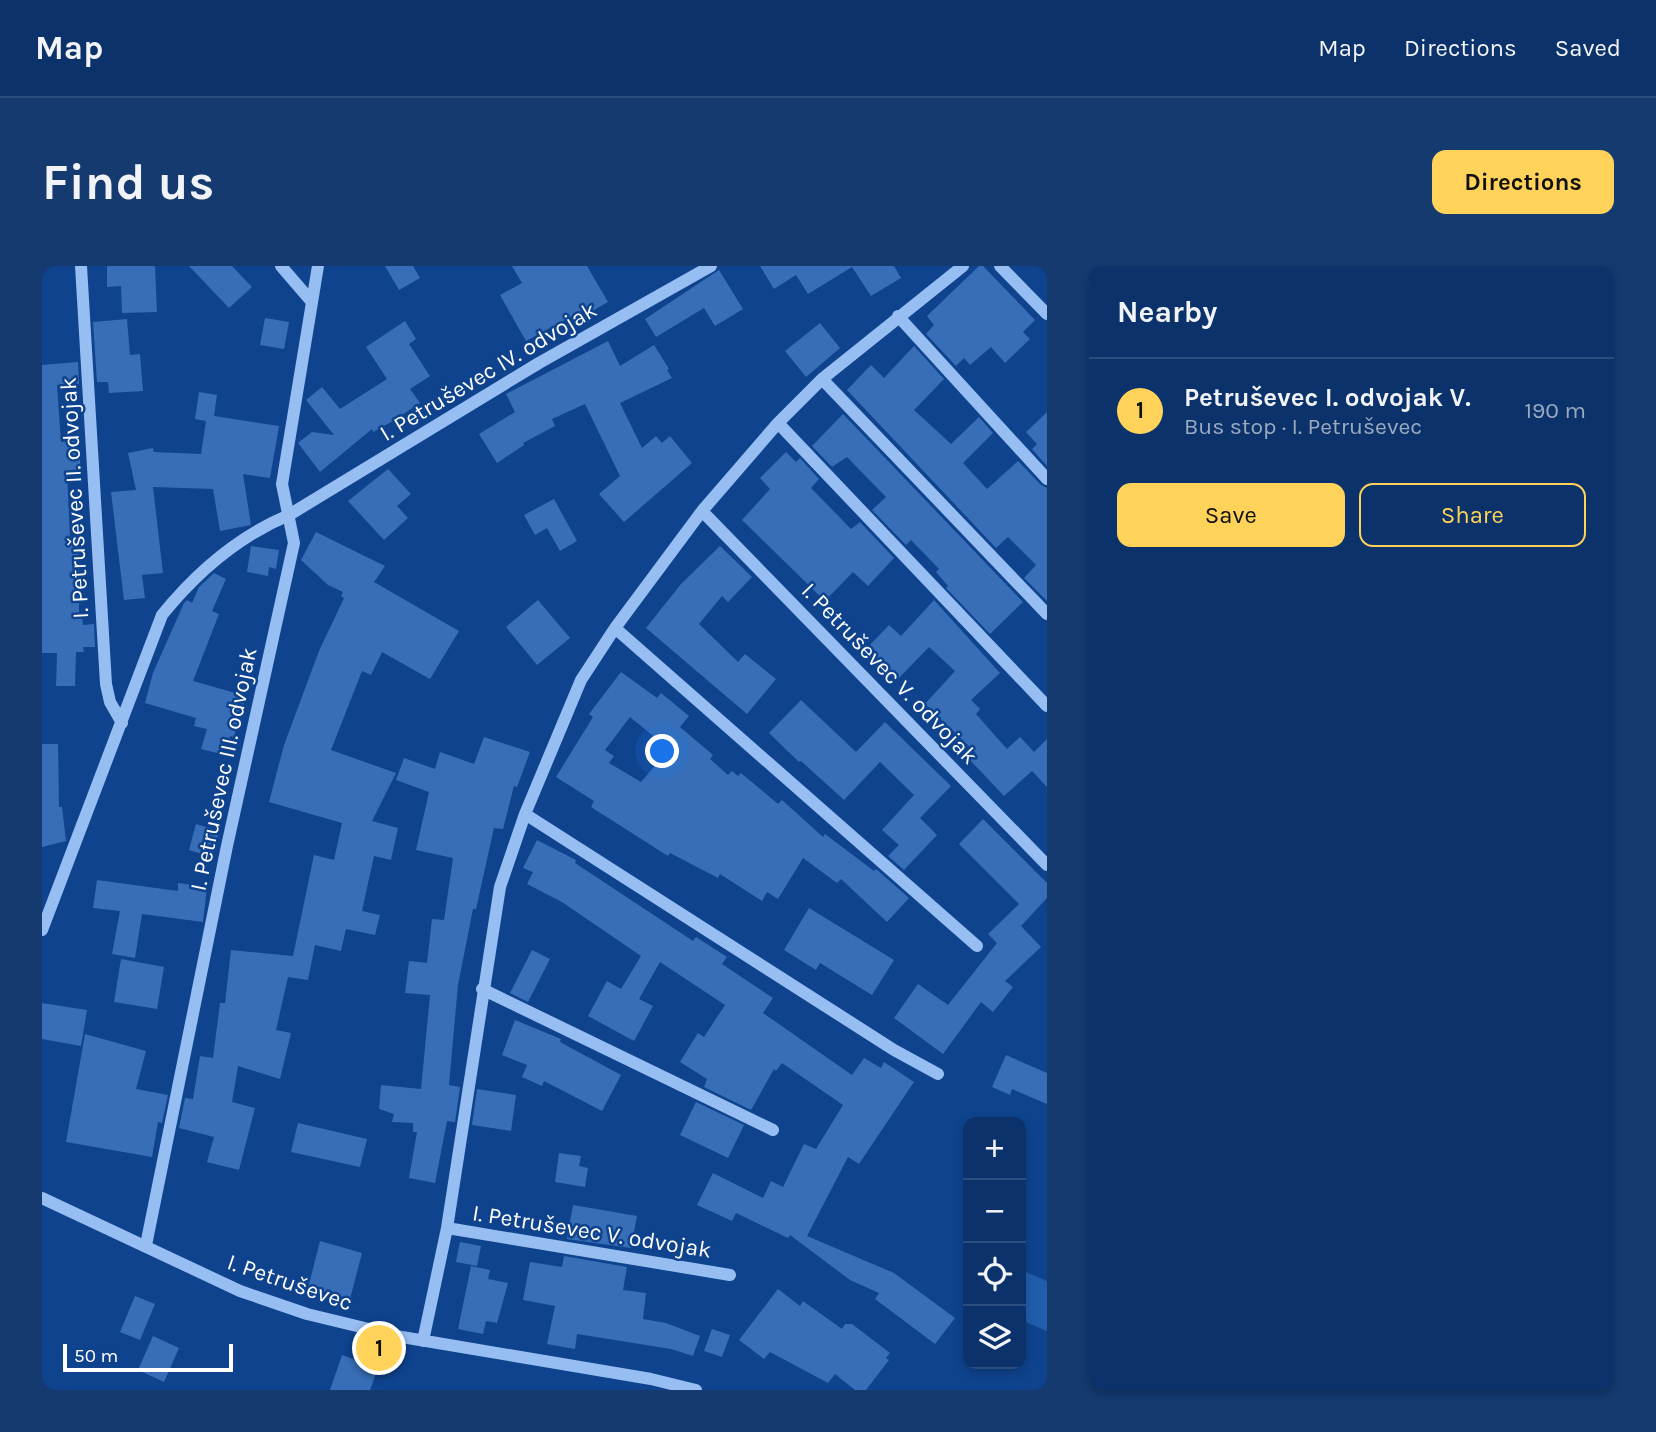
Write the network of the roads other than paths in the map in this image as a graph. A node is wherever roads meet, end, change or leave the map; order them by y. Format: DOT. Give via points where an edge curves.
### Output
graph roads {
  1 [pos="81,266"];
  2 [pos="281,266"];
  3 [pos="318,266"];
  4 [pos="711,266"];
  5 [pos="963,266"];
  6 [pos="1000,266"];
  7 [pos="312,302"];
  8 [pos="1047,314"];
  9 [pos="898,316"];
  10 [pos="822,379"];
  11 [pos="778,423"];
  12 [pos="1047,479"];
  13 [pos="702,511"];
  14 [pos="289,515"];
  15 [pos="1047,614"];
  16 [pos="615,628"];
  17 [pos="1047,706"];
  18 [pos="122,723"];
  19 [pos="525,814"];
  20 [pos="1047,865"];
  21 [pos="42,930"];
  22 [pos="977,946"];
  23 [pos="482,989"];
  24 [pos="937,1074"];
  25 [pos="773,1130"];
  26 [pos="42,1198"];
  27 [pos="447,1228"];
  28 [pos="146,1245"];
  29 [pos="730,1275"];
  30 [pos="423,1341"];
  31 [pos="661,1386"];
  32 [pos="696,1390"];
  1 -- 18 [label="street, I. Petruševec II. odvojak" via="106,684"];
  2 -- 7 [label="street"];
  3 -- 7 [label="street, I. Petruševec III. odvojak"];
  4 -- 14 [label="street, I. Petruševec IV. odvojak" via="539,363"];
  5 -- 9 [label="street, I. Petruševec V. odvojak"];
  6 -- 8 [label="street"];
  7 -- 14 [label="street, I. Petruševec III. odvojak" via="284,461 283,500"];
  9 -- 10 [label="street, I. Petruševec V. odvojak"];
  9 -- 12 [label="street"];
  10 -- 11 [label="street, I. Petruševec V. odvojak"];
  10 -- 15 [label="street"];
  11 -- 13 [label="street, I. Petruševec V. odvojak"];
  11 -- 17 [label="street"];
  13 -- 16 [label="street, I. Petruševec V. odvojak"];
  13 -- 20 [label="street, I. Petruševec V. odvojak"];
  14 -- 18 [label="street" via="258,530 190,581 162,615"];
  14 -- 28 [label="street, I. Petruševec III. odvojak" via="294,543"];
  16 -- 19 [label="street, I. Petruševec V. odvojak" via="581,680"];
  16 -- 22 [label="street"];
  18 -- 21 [label="street"];
  19 -- 23 [label="street, I. Petruševec V. odvojak" via="500,887"];
  19 -- 24 [label="street"];
  23 -- 25 [label="street"];
  23 -- 27 [label="street, I. Petruševec V. odvojak"];
  26 -- 28 [label="street, I. Petruševec"];
  27 -- 29 [label="street, I. Petruševec V. odvojak"];
  27 -- 30 [label="street, I. Petruševec V. odvojak"];
  28 -- 30 [label="street, I. Petruševec" via="240,1291 367,1331"];
  30 -- 31 [label="street, I. Petruševec"];
  31 -- 32 [label="street, I. Petruševec"];
}
